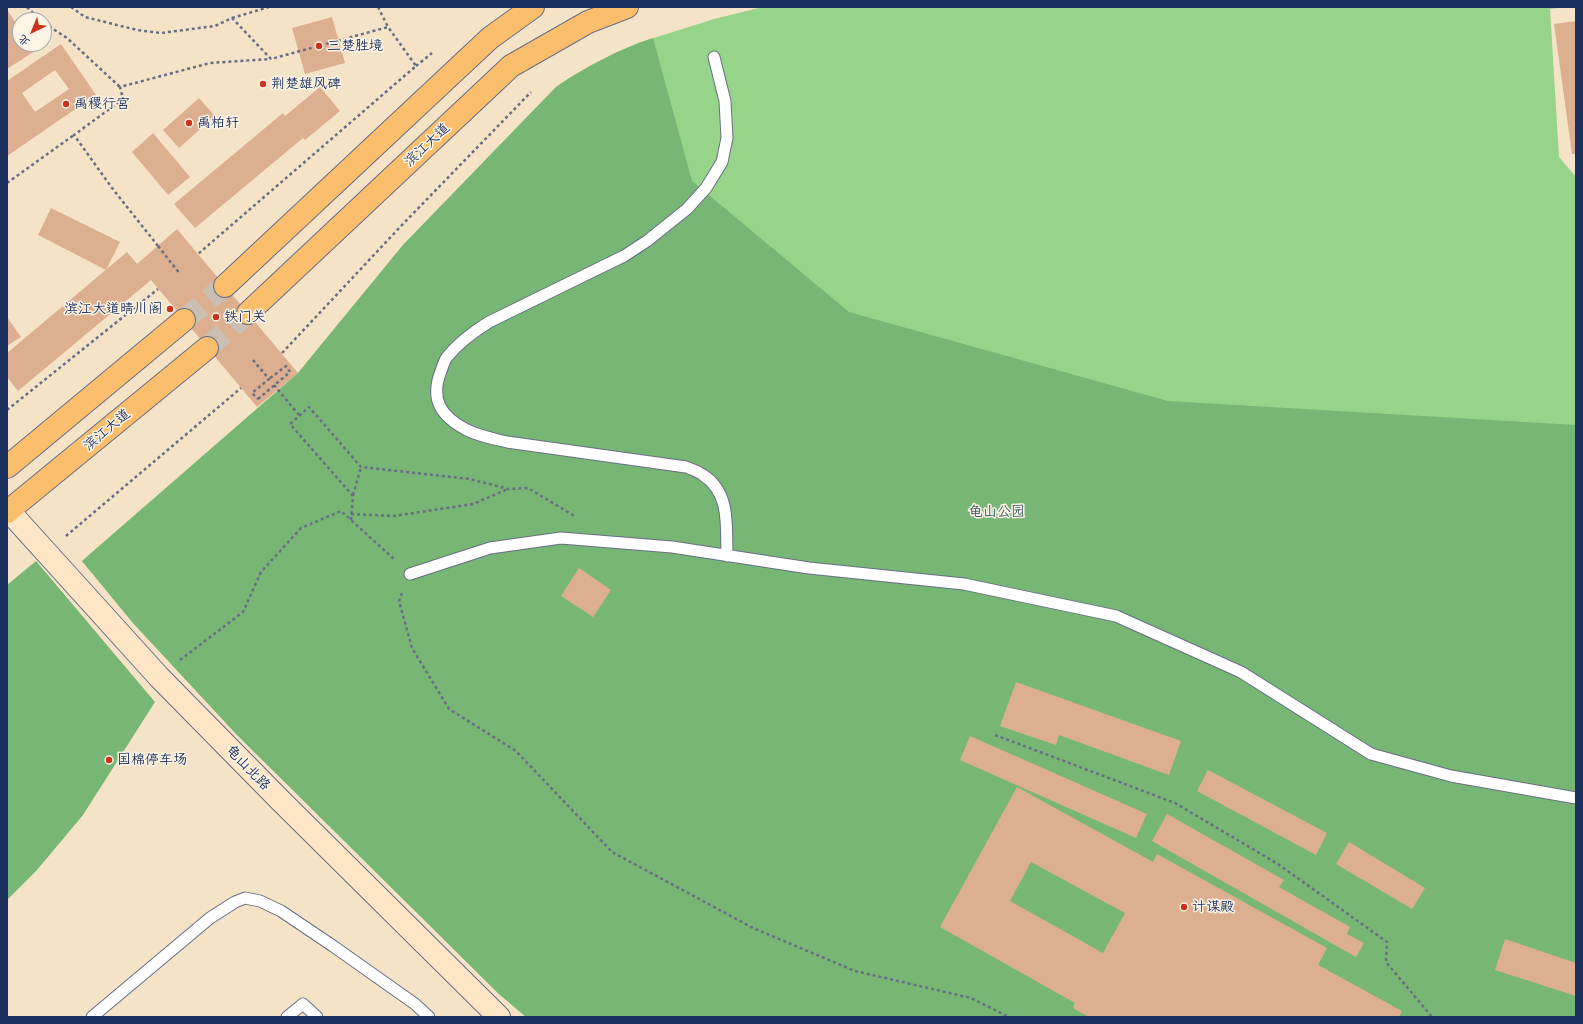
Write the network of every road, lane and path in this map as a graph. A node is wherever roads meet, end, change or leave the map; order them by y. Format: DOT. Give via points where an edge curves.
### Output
graph roads {
  1 [pos="70,7"];
  2 [pos="269,7"];
  3 [pos="378,7"];
  4 [pos="533,7"];
  5 [pos="627,7"];
  6 [pos="232,18"];
  7 [pos="388,27"];
  8 [pos="52,28"];
  9 [pos="714,57"];
  10 [pos="271,59"];
  11 [pos="120,87"];
  12 [pos="531,92"];
  13 [pos="74,135"];
  14 [pos="7,183"];
  15 [pos="198,254"];
  16 [pos="180,274"];
  17 [pos="225,286"];
  18 [pos="158,289"];
  19 [pos="248,313"];
  20 [pos="184,320"];
  21 [pos="207,348"];
  22 [pos="282,353"];
  23 [pos="253,360"];
  24 [pos="269,379"];
  25 [pos="274,385"];
  26 [pos="241,388"];
  27 [pos="7,410"];
  28 [pos="299,415"];
  29 [pos="7,467"];
  30 [pos="361,467"];
  31 [pos="508,489"];
  32 [pos="353,496"];
  33 [pos="8,511"];
  34 [pos="351,514"];
  35 [pos="577,518"];
  36 [pos="351,520"];
  37 [pos="64,538"];
  38 [pos="728,556"];
  39 [pos="410,574"];
  40 [pos="159,677"];
  41 [pos="995,735"];
  42 [pos="1576,798"];
  43 [pos="92,1017"];
  44 [pos="287,1017"];
  45 [pos="317,1017"];
  46 [pos="428,1017"];
  47 [pos="499,1017"];
  48 [pos="1009,1017"];
  49 [pos="1432,1017"];
  1 -- 6 [label="path" via="85,17 137,30 161,33 215,26"];
  2 -- 6 [label="path"];
  3 -- 7 [label="path"];
  4 -- 17 [label="main road" via="490,38"];
  5 -- 19 [label="main road, 滨江大道" via="588,22 511,66"];
  6 -- 10 [label="path"];
  7 -- 10 [label="path"];
  7 -- 15 [label="path" via="416,66"];
  8 -- 11 [label="path" via="67,38"];
  9 -- 38 [label="lane" via="725,101 727,138 722,162 706,188 687,209 624,256 473,332 446,358 436,387 437,402 450,419 481,435 507,442 686,467 703,474 722,495"];
  10 -- 11 [label="path" via="210,63"];
  11 -- 13 [label="path" via="123,99"];
  12 -- 22 [label="path"];
  13 -- 14 [label="path"];
  13 -- 16 [label="path, bridge"];
  18 -- 27 [label="path"];
  20 -- 29 [label="main road"];
  21 -- 33 [label="main road, 滨江大道"];
  23 -- 24 [label="path, bridge"];
  24 -- 25 [label="path" via="286,366 290,372"];
  24 -- 25 [label="path, bridge" via="252,393 258,399"];
  25 -- 28 [label="path"];
  26 -- 37 [label="path"];
  28 -- 30 [label="path" via="309,407"];
  28 -- 32 [label="path" via="290,424"];
  30 -- 31 [label="path" via="470,479"];
  30 -- 32 [label="path"];
  31 -- 34 [label="path" via="473,504 394,516"];
  31 -- 35 [label="path" via="528,488"];
  32 -- 34 [label="path"];
  33 -- 40 [label="street, 龟山北路"];
  34 -- 36 [label="path"];
  36 -- 39 [label="path"];
  36 -- 40 [label="path" via="341,511 301,528 261,572 243,612"];
  38 -- 39 [label="lane" via="672,547 561,538 490,548"];
  38 -- 42 [label="lane" via="809,568 964,584 1116,616 1241,672 1371,754 1451,776"];
  39 -- 48 [label="path" via="399,601 404,621 412,648 449,709 516,751 612,852 752,928 855,972 971,998"];
  40 -- 47 [label="street, 龟山北路" via="286,807"];
  41 -- 49 [label="path" via="1175,803 1278,864 1387,942 1386,962"];
  43 -- 46 [label="lane" via="210,918 244,898 260,901 281,911 415,1004"];
  44 -- 45 [label="lane" via="303,1004"];
}
